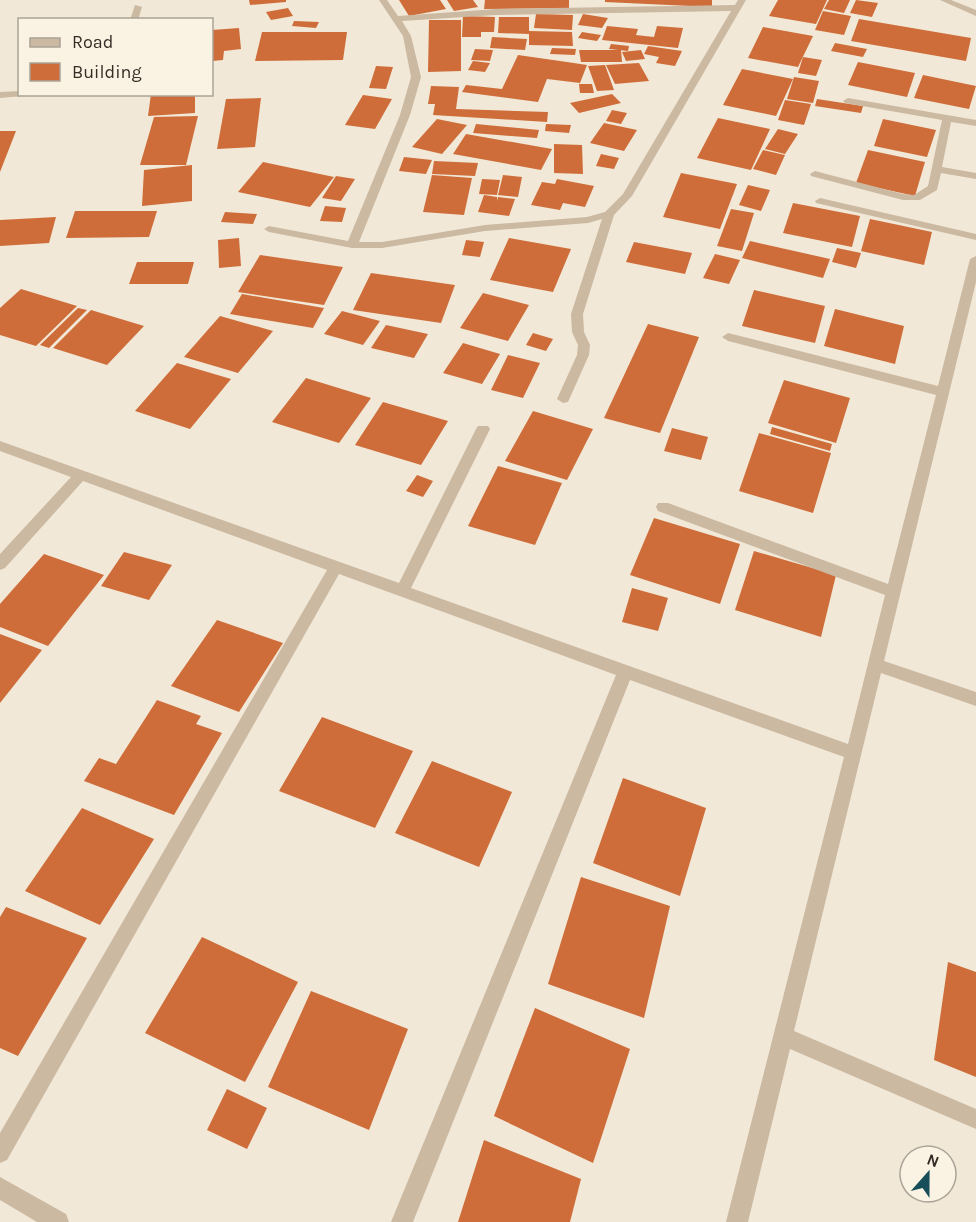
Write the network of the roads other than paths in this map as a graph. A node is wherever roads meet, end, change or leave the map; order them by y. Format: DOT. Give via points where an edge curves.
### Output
graph roads {
  1 [pos="383,0"];
  2 [pos="944,0"];
  3 [pos="740,4"];
  4 [pos="138,7"];
  5 [pos="976,13"];
  6 [pos="135,18"];
  7 [pos="397,19"];
  8 [pos="18,94"];
  9 [pos="0,95"];
  10 [pos="848,101"];
  11 [pos="947,118"];
  12 [pos="976,123"];
  13 [pos="936,169"];
  14 [pos="815,174"];
  15 [pos="976,177"];
  16 [pos="820,201"];
  17 [pos="609,214"];
  18 [pos="269,229"];
  19 [pos="976,237"];
  20 [pos="352,245"];
  21 [pos="976,259"];
  22 [pos="971,300"];
  23 [pos="728,337"];
  24 [pos="943,392"];
  25 [pos="563,399"];
  26 [pos="483,429"];
  27 [pos="0,446"];
  28 [pos="81,475"];
  29 [pos="663,507"];
  30 [pos="0,564"];
  31 [pos="336,567"];
  32 [pos="403,590"];
  33 [pos="893,592"];
  34 [pos="875,664"];
  35 [pos="626,670"];
  36 [pos="976,699"];
  37 [pos="853,753"];
  38 [pos="783,1036"];
  39 [pos="976,1119"];
  40 [pos="0,1153"];
  41 [pos="0,1188"];
  42 [pos="58,1222"];
  43 [pos="402,1222"];
  44 [pos="737,1222"];
  1 -- 7 [label="street"];
  2 -- 5 [label="street"];
  3 -- 7 [label="street"];
  3 -- 17 [label="street" via="627,196"];
  4 -- 6 [label="street"];
  7 -- 20 [label="street" via="407,36 416,77 405,115"];
  8 -- 9 [label="street"];
  10 -- 11 [label="street"];
  11 -- 12 [label="street"];
  11 -- 13 [label="street"];
  13 -- 14 [label="street" via="933,188 916,198"];
  13 -- 15 [label="street"];
  16 -- 19 [label="street"];
  17 -- 20 [label="street" via="588,220 485,228 382,245"];
  17 -- 25 [label="street" via="577,314 583,356"];
  18 -- 20 [label="street"];
  21 -- 22 [label="street"];
  22 -- 24 [label="street"];
  23 -- 24 [label="street"];
  24 -- 33 [label="street"];
  26 -- 32 [label="street"];
  27 -- 28 [label="street"];
  28 -- 30 [label="street"];
  28 -- 31 [label="street"];
  29 -- 33 [label="street"];
  31 -- 32 [label="street"];
  31 -- 40 [label="street"];
  32 -- 35 [label="street"];
  33 -- 34 [label="street"];
  34 -- 36 [label="street"];
  34 -- 37 [label="street"];
  35 -- 37 [label="street"];
  35 -- 43 [label="street"];
  37 -- 38 [label="street"];
  38 -- 39 [label="street"];
  38 -- 44 [label="street"];
  41 -- 42 [label="street"];
}
